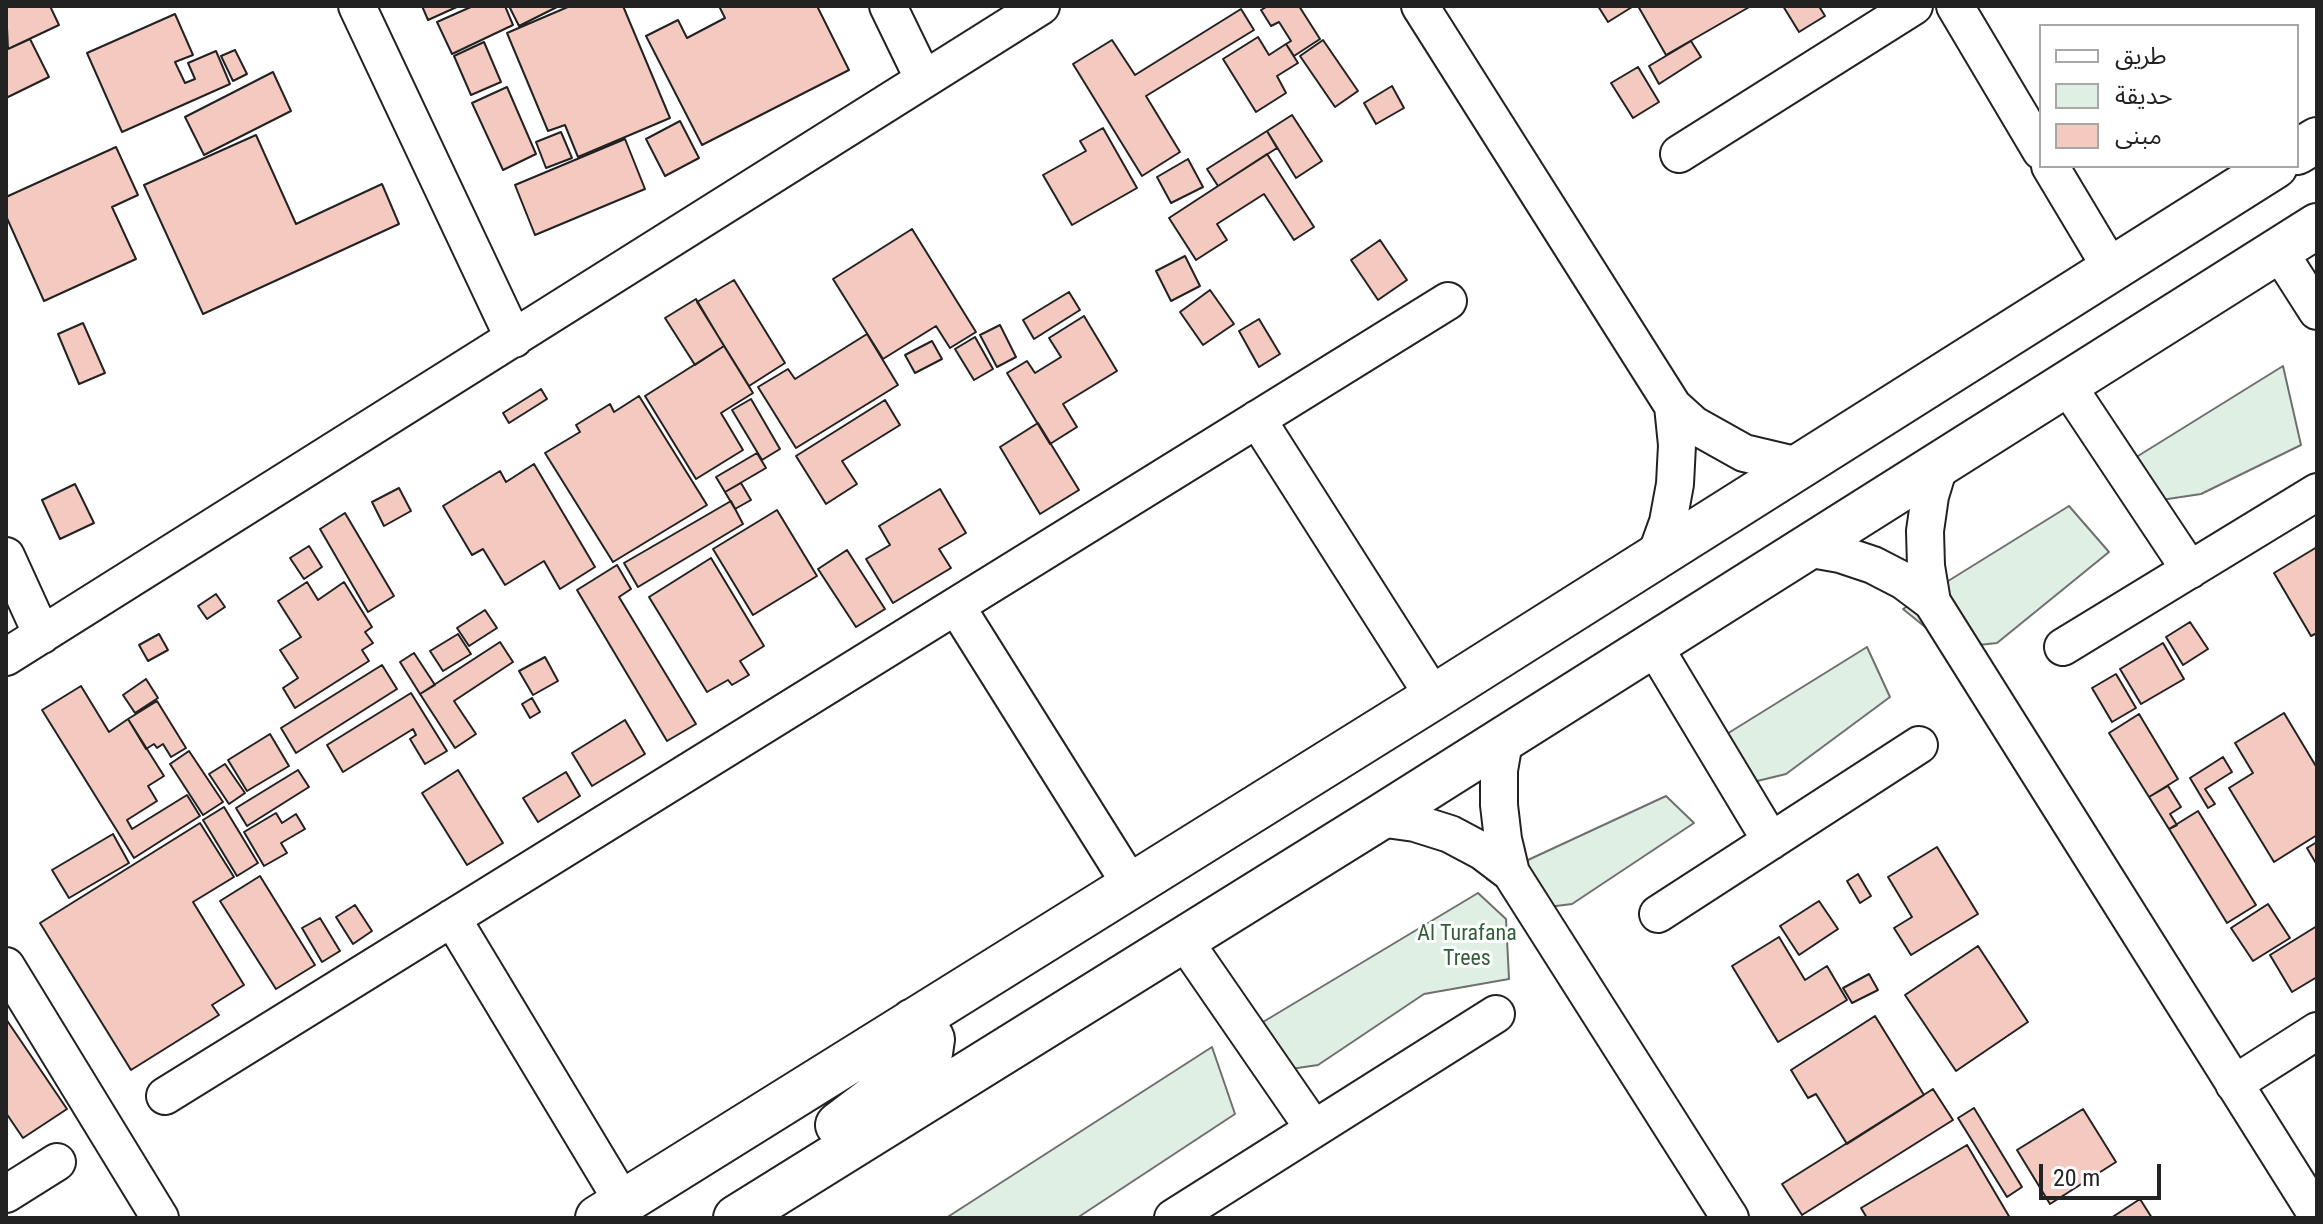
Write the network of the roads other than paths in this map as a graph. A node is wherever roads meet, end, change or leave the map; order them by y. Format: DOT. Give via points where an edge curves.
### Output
graph roads {
  1 [pos="357,6"];
  2 [pos="888,6"];
  3 [pos="1041,6"];
  4 [pos="1420,6"];
  5 [pos="1914,6"];
  6 [pos="1955,6"];
  7 [pos="923,78"];
  8 [pos="2317,140"];
  9 [pos="2039,148"];
  10 [pos="2299,151"];
  11 [pos="1679,154"];
  12 [pos="2051,168"];
  13 [pos="2272,168"];
  14 [pos="2317,226"];
  15 [pos="2278,250"];
  16 [pos="2111,268"];
  17 [pos="1448,301"];
  18 [pos="2317,311"];
  19 [pos="514,339"];
  20 [pos="2065,382"];
  21 [pos="1673,406"];
  22 [pos="1257,419"];
  23 [pos="1940,463"];
  24 [pos="1799,466"];
  25 [pos="2317,492"];
  26 [pos="1806,548"];
  27 [pos="6,556"];
  28 [pos="1655,558"];
  29 [pos="2190,570"];
  30 [pos="1932,602"];
  31 [pos="956,606"];
  32 [pos="42,635"];
  33 [pos="1652,643"];
  34 [pos="2063,647"];
  35 [pos="6,657"];
  36 [pos="1434,697"];
  37 [pos="1505,736"];
  38 [pos="1919,745"];
  39 [pos="1379,818"];
  40 [pos="1771,841"];
  41 [pos="1511,873"];
  42 [pos="1131,885"];
  43 [pos="1658,914"];
  44 [pos="452,918"];
  45 [pos="1183,939"];
  46 [pos="6,966"];
  47 [pos="1496,1014"];
  48 [pos="913,1021"];
  49 [pos="2317,1031"];
  50 [pos="2234,1084"];
  51 [pos="165,1096"];
  52 [pos="1314,1129"];
  53 [pos="57,1162"];
  54 [pos="6,1194"];
  55 [pos="753,1207"];
  56 [pos="610,1210"];
  57 [pos="2317,1215"];
  58 [pos="160,1218"];
  59 [pos="1173,1218"];
  60 [pos="1730,1218"];
  1 -- 19 [label="street"];
  2 -- 7 [label="street"];
  3 -- 7 [label="street"];
  4 -- 21 [label="street"];
  5 -- 11 [label="street"];
  6 -- 9 [label="street"];
  7 -- 19 [label="street"];
  8 -- 10 [label="main road"];
  12 -- 16 [label="street"];
  13 -- 16 [label="main road"];
  14 -- 15 [label="main road"];
  15 -- 18 [label="street"];
  15 -- 20 [label="main road"];
  16 -- 24 [label="main road"];
  17 -- 22 [label="street"];
  19 -- 32 [label="street"];
  20 -- 23 [label="main road"];
  20 -- 29 [label="street"];
  21 -- 24 [label="street" via="1694,425 1744,453"];
  21 -- 28 [label="street" via="1675,484"];
  22 -- 31 [label="street"];
  22 -- 36 [label="street"];
  23 -- 26 [label="main road"];
  23 -- 30 [label="street" via="1925,531"];
  24 -- 28 [label="main road"];
  25 -- 29 [label="street"];
  26 -- 30 [label="street" via="1873,565"];
  26 -- 33 [label="main road"];
  27 -- 32 [label="street"];
  28 -- 36 [label="main road"];
  29 -- 34 [label="street"];
  30 -- 50 [label="street"];
  31 -- 42 [label="street"];
  31 -- 44 [label="street"];
  32 -- 35 [label="street"];
  33 -- 37 [label="main road"];
  33 -- 40 [label="street"];
  36 -- 42 [label="main road"];
  37 -- 39 [label="main road"];
  37 -- 41 [label="street" via="1499,805"];
  38 -- 40 [label="street"];
  39 -- 41 [label="street" via="1450,834"];
  39 -- 45 [label="main road"];
  40 -- 43 [label="street"];
  41 -- 60 [label="street"];
  42 -- 48 [label="main road"];
  44 -- 51 [label="street"];
  44 -- 56 [label="street"];
  45 -- 52 [label="street"];
  45 -- 55 [label="main road"];
  46 -- 58 [label="street"];
  47 -- 52 [label="street"];
  48 -- 55 [label="main road" via="932,1039 930,1053 823,1138"];
  48 -- 56 [label="main road"];
  49 -- 50 [label="street"];
  50 -- 57 [label="street"];
  52 -- 59 [label="street"];
  53 -- 54 [label="street"];
}
